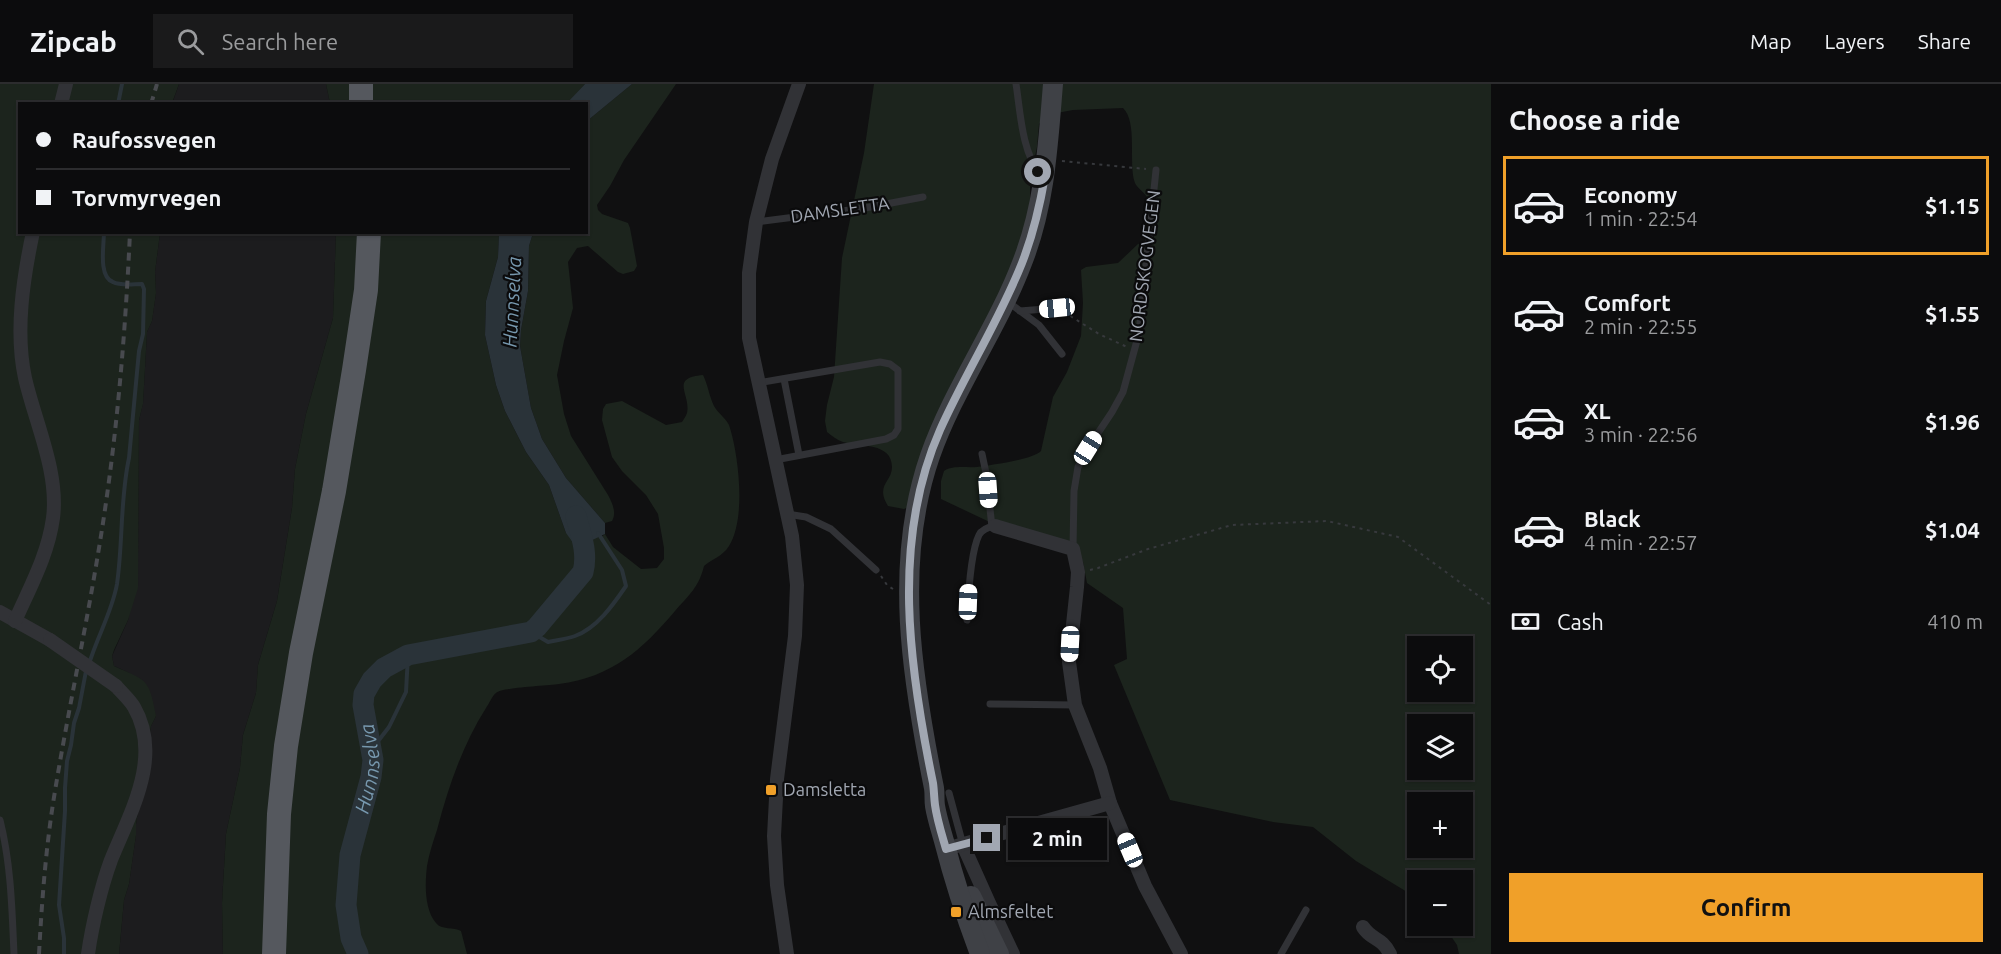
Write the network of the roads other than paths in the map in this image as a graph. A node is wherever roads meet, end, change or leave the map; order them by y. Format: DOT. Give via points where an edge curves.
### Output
graph roads {
  1 [pos="66,84"];
  2 [pos="362,84"];
  3 [pos="373,84"];
  4 [pos="799,84"];
  5 [pos="1016,84"];
  6 [pos="1053,84"];
  7 [pos="62,102"];
  8 [pos="362,102"];
  9 [pos="373,102"];
  10 [pos="1156,170"];
  11 [pos="1045,176"];
  12 [pos="923,197"];
  13 [pos="756,222"];
  14 [pos="33,234"];
  15 [pos="357,234"];
  16 [pos="369,234"];
  17 [pos="1013,306"];
  18 [pos="1057,308"];
  19 [pos="1062,354"];
  20 [pos="784,379"];
  21 [pos="758,383"];
  22 [pos="982,454"];
  23 [pos="799,455"];
  24 [pos="775,460"];
  25 [pos="787,514"];
  26 [pos="994,526"];
  27 [pos="1073,549"];
  28 [pos="876,570"];
  29 [pos="5,616"];
  30 [pos="967,620"];
  31 [pos="990,704"];
  32 [pos="1075,705"];
  33 [pos="1110,803"];
  34 [pos="0,820"];
  35 [pos="954,847"];
  36 [pos="1306,910"];
  37 [pos="1363,927"];
  38 [pos="14,954"];
  39 [pos="88,954"];
  40 [pos="262,954"];
  41 [pos="274,954"];
  42 [pos="787,954"];
  43 [pos="980,954"];
  44 [pos="999,954"];
  45 [pos="1013,954"];
  46 [pos="1181,954"];
  47 [pos="1281,954"];
  48 [pos="1390,954"];
  1 -- 7 [label="street"];
  2 -- 8 [label="highway"];
  3 -- 9 [label="highway"];
  4 -- 13 [label="street" via="772,159"];
  5 -- 11 [label="lane" via="1029,154 1038,172"];
  6 -- 11 [label="main road"];
  10 -- 27 [label="lane, NORDSKOGVEGEN" via="1135,351 1118,403 1078,467"];
  11 -- 17 [label="main road"];
  12 -- 13 [label="lane, DAMSLETTA"];
  13 -- 21 [label="street" via="749,273 749,338"];
  14 -- 29 [label="street" via="22,299 20,346 52,486 53,516 44,556"];
  15 -- 40 [label="highway" via="343,370 267,809"];
  16 -- 41 [label="highway" via="366,290 354,370 286,746 279,814"];
  17 -- 18 [label="lane"];
  17 -- 19 [label="lane" via="1039,325"];
  17 -- 35 [label="main road" via="949,412 924,475 912,533 909,598 918,695 942,792 935,805"];
  20 -- 21 [label="lane"];
  20 -- 23 [label="lane"];
  20 -- 23 [label="lane" via="880,362 898,370 898,429 894,435"];
  21 -- 24 [label="street"];
  22 -- 26 [label="lane"];
  23 -- 24 [label="lane"];
  24 -- 25 [label="street"];
  25 -- 28 [label="lane" via="806,517 831,530"];
  25 -- 42 [label="street" via="797,609 774,836"];
  26 -- 27 [label="street"];
  26 -- 30 [label="lane" via="981,532 976,545"];
  27 -- 32 [label="street, NORDSKOGVEGEN" via="1078,572 1069,662"];
  29 -- 39 [label="street, bridge" via="50,640 116,686 134,707 142,727 146,764 134,806 110,863"];
  31 -- 32 [label="lane"];
  32 -- 33 [label="street, NORDSKOGVEGEN"];
  33 -- 35 [label="street"];
  33 -- 46 [label="street, NORDSKOGVEGEN" via="1144,886"];
  34 -- 38 [label="lane" via="11,891"];
  35 -- 43 [label="main road" via="959,893"];
  35 -- 44 [label="main road" via="971,897"];
  35 -- 45 [label="street"];
  36 -- 47 [label="lane"];
  37 -- 48 [label="street" via="1381,940"];
}
